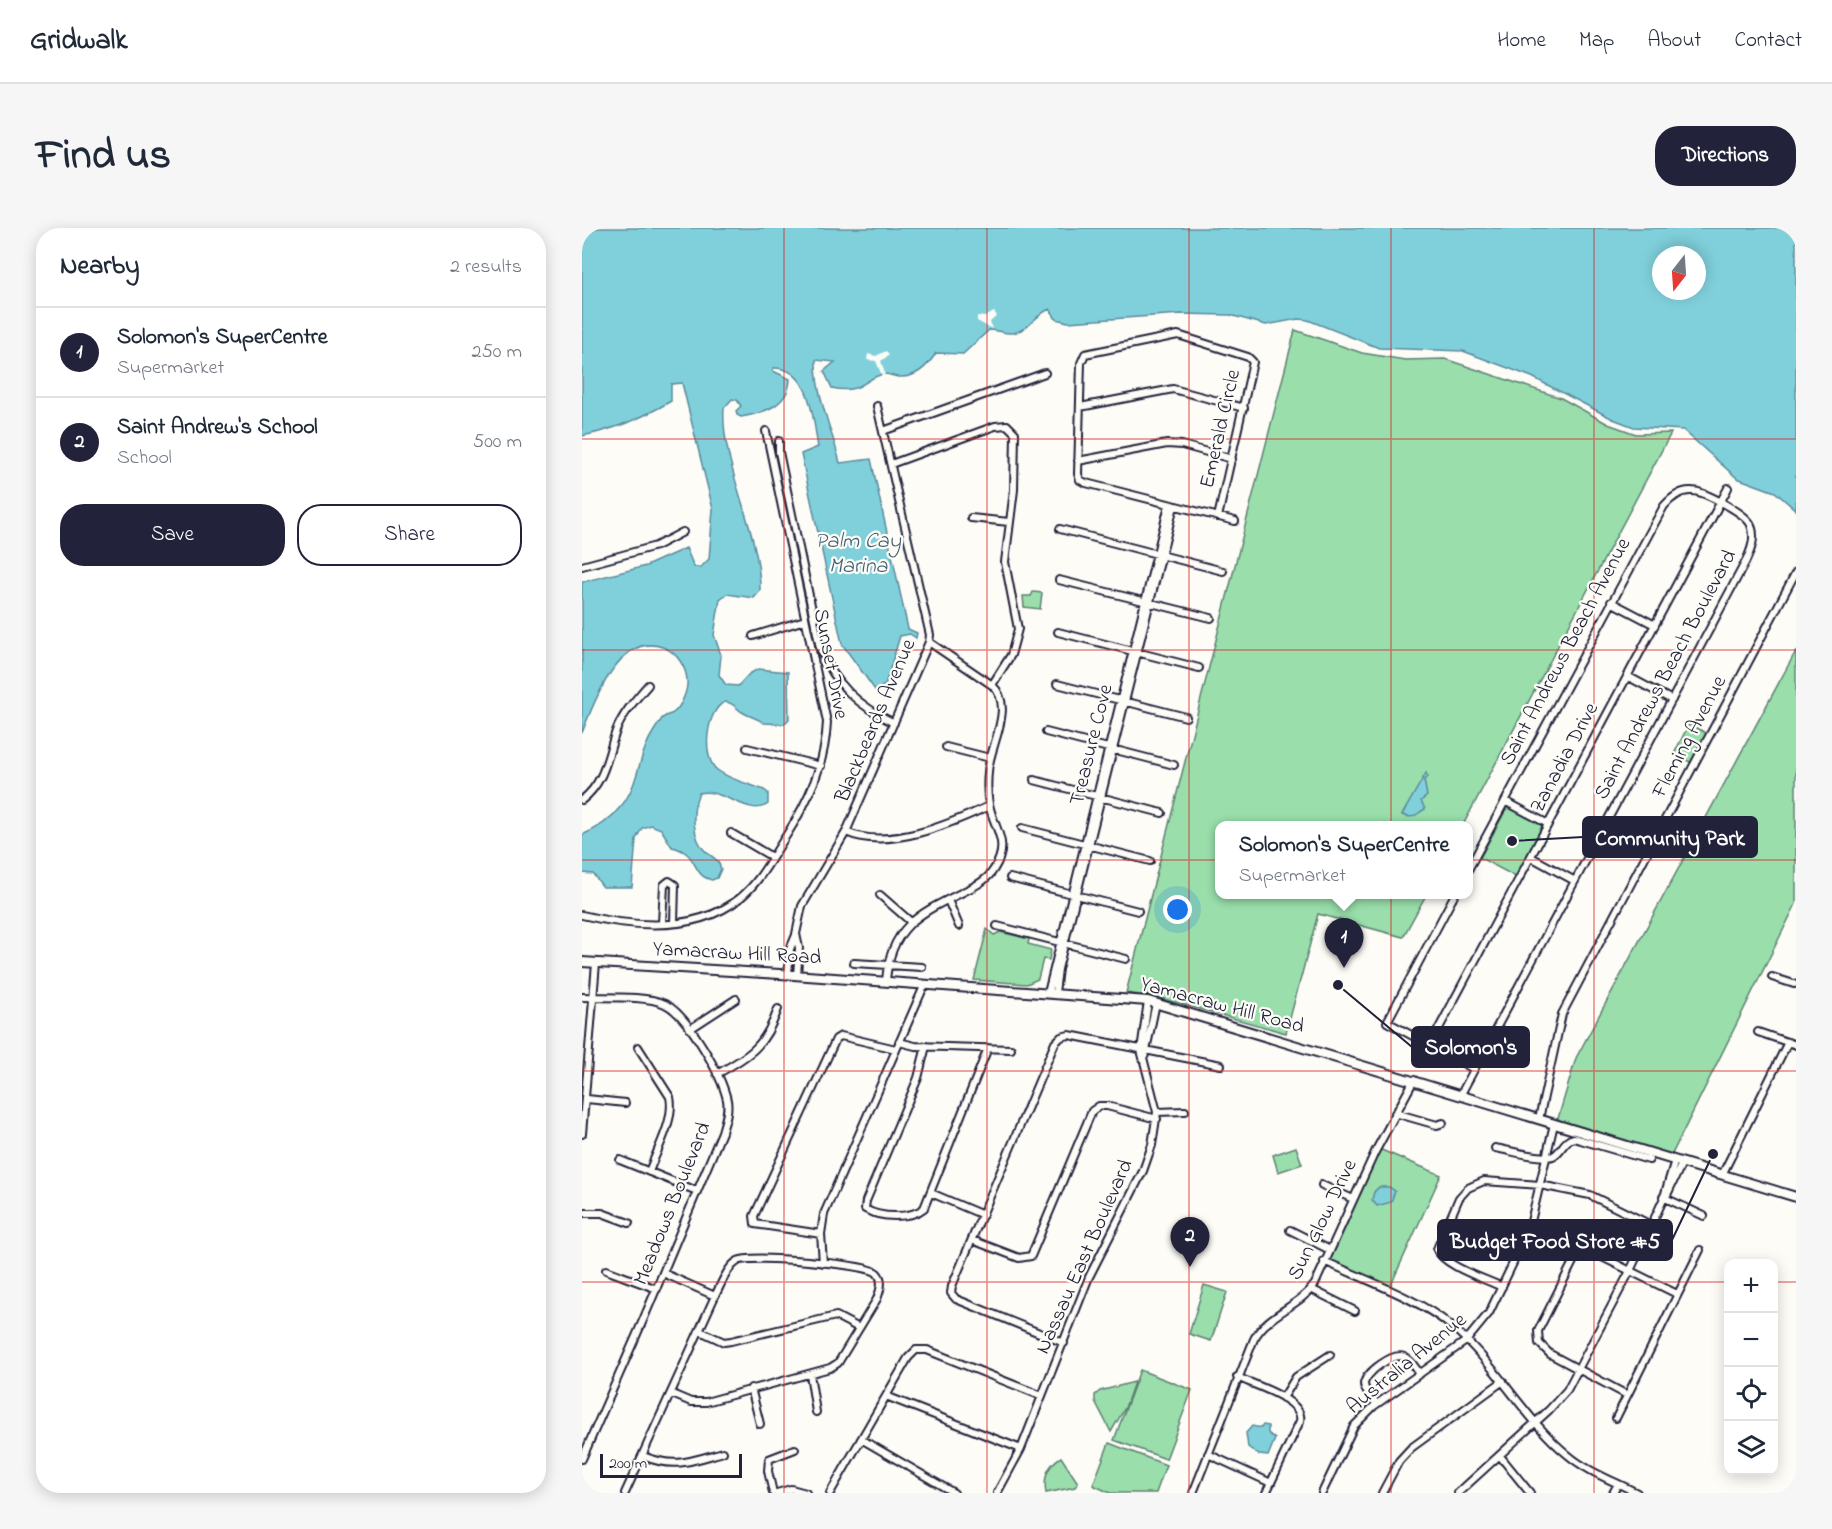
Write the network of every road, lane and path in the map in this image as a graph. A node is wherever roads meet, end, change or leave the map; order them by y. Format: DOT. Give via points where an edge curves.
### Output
graph roads {
  1 [pos="1045,374"];
  2 [pos="877,406"];
  3 [pos="1080,407"];
  4 [pos="1244,408"];
  5 [pos="766,431"];
  6 [pos="883,431"];
  7 [pos="779,441"];
  8 [pos="1232,459"];
  9 [pos="1078,462"];
  10 [pos="891,464"];
  11 [pos="1728,488"];
  12 [pos="1720,503"];
  13 [pos="1172,505"];
  14 [pos="1218,517"];
  15 [pos="971,518"];
  16 [pos="1235,521"];
  17 [pos="1009,522"];
  18 [pos="1060,529"];
  19 [pos="683,532"];
  20 [pos="1159,555"];
  21 [pos="582,566"];
  22 [pos="1223,571"];
  23 [pos="1796,572"];
  24 [pos="1059,580"];
  25 [pos="1147,602"];
  26 [pos="1611,602"];
  27 [pos="1211,618"];
  28 [pos="806,620"];
  29 [pos="1654,625"];
  30 [pos="1058,632"];
  31 [pos="753,636"];
  32 [pos="929,642"];
  33 [pos="1135,651"];
  34 [pos="1199,668"];
  35 [pos="1627,676"];
  36 [pos="1056,684"];
  37 [pos="648,685"];
  38 [pos="992,685"];
  39 [pos="1123,700"];
  40 [pos="1672,700"];
  41 [pos="1186,717"];
  42 [pos="894,723"];
  43 [pos="1046,732"];
  44 [pos="946,747"];
  45 [pos="747,748"];
  46 [pos="1111,748"];
  47 [pos="990,758"];
  48 [pos="1174,765"];
  49 [pos="821,766"];
  50 [pos="1034,780"];
  51 [pos="1099,796"];
  52 [pos="582,800"];
  53 [pos="1505,801"];
  54 [pos="989,806"];
  55 [pos="1162,813"];
  56 [pos="1548,824"];
  57 [pos="1022,828"];
  58 [pos="846,832"];
  59 [pos="731,833"];
  60 [pos="1086,845"];
  61 [pos="772,857"];
  62 [pos="1531,857"];
  63 [pos="1150,861"];
  64 [pos="1473,861"];
  65 [pos="1010,878"];
  66 [pos="1575,880"];
  67 [pos="880,895"];
  68 [pos="1074,895"];
  69 [pos="1452,899"];
  70 [pos="948,900"];
  71 [pos="1138,911"];
  72 [pos="582,915"];
  73 [pos="911,922"];
  74 [pos="662,923"];
  75 [pos="674,923"];
  76 [pos="959,926"];
  77 [pos="997,926"];
  78 [pos="796,934"];
  79 [pos="1062,943"];
  80 [pos="1126,959"];
  81 [pos="582,962"];
  82 [pos="596,963"];
  83 [pos="854,963"];
  84 [pos="889,965"];
  85 [pos="922,967"];
  86 [pos="788,975"];
  87 [pos="797,975"];
  88 [pos="1772,977"];
  89 [pos="886,981"];
  90 [pos="1795,982"];
  91 [pos="925,984"];
  92 [pos="1052,993"];
  93 [pos="582,997"];
  94 [pos="594,997"];
  95 [pos="736,999"];
  96 [pos="1152,1002"];
  97 [pos="778,1009"];
  98 [pos="690,1029"];
  99 [pos="1758,1032"];
  100 [pos="899,1042"];
  101 [pos="1788,1042"];
  102 [pos="1430,1045"];
  103 [pos="1796,1045"];
  104 [pos="926,1046"];
  105 [pos="638,1047"];
  106 [pos="988,1048"];
  107 [pos="896,1049"];
  108 [pos="1011,1049"];
  109 [pos="1143,1051"];
  110 [pos="590,1055"];
  111 [pos="582,1056"];
  112 [pos="1221,1065"];
  113 [pos="1474,1069"];
  114 [pos="717,1074"];
  115 [pos="1414,1080"];
  116 [pos="1461,1094"];
  117 [pos="587,1099"];
  118 [pos="625,1103"];
  119 [pos="1185,1111"];
  120 [pos="1395,1113"];
  121 [pos="1157,1115"];
  122 [pos="1539,1119"];
  123 [pos="1443,1123"];
  124 [pos="1554,1124"];
  125 [pos="582,1134"];
  126 [pos="1495,1148"];
  127 [pos="1547,1157"];
  128 [pos="620,1160"];
  129 [pos="1649,1160"];
  130 [pos="1678,1162"];
  131 [pos="649,1172"];
  132 [pos="1722,1175"];
  133 [pos="1322,1185"];
  134 [pos="1540,1185"];
  135 [pos="697,1191"];
  136 [pos="931,1193"];
  137 [pos="1796,1197"];
  138 [pos="1353,1199"];
  139 [pos="1664,1199"];
  140 [pos="582,1213"];
  141 [pos="983,1215"];
  142 [pos="1704,1216"];
  143 [pos="629,1223"];
  144 [pos="1651,1226"];
  145 [pos="1290,1230"];
  146 [pos="821,1234"];
  147 [pos="972,1240"];
  148 [pos="1330,1250"];
  149 [pos="1700,1250"];
  150 [pos="1324,1261"];
  151 [pos="822,1263"];
  152 [pos="606,1270"];
  153 [pos="1630,1271"];
  154 [pos="663,1273"];
  155 [pos="1503,1287"];
  156 [pos="657,1289"];
  157 [pos="1311,1289"];
  158 [pos="1677,1294"];
  159 [pos="715,1296"];
  160 [pos="1355,1311"];
  161 [pos="859,1328"];
  162 [pos="700,1331"];
  163 [pos="1466,1341"];
  164 [pos="1064,1343"];
  165 [pos="1330,1355"];
  166 [pos="1579,1371"];
  167 [pos="810,1374"];
  168 [pos="1420,1374"];
  169 [pos="1237,1377"];
  170 [pos="1503,1381"];
  171 [pos="751,1388"];
  172 [pos="672,1394"];
  173 [pos="1628,1395"];
  174 [pos="886,1396"];
  175 [pos="1042,1396"];
  176 [pos="1283,1398"];
  177 [pos="1377,1404"];
  178 [pos="816,1412"];
  179 [pos="1616,1418"];
  180 [pos="1536,1422"];
  181 [pos="760,1424"];
  182 [pos="861,1439"];
  183 [pos="795,1449"];
  184 [pos="1021,1449"];
  185 [pos="723,1452"];
  186 [pos="1208,1454"];
  187 [pos="643,1456"];
  188 [pos="1500,1456"];
  189 [pos="582,1459"];
  190 [pos="1271,1483"];
  191 [pos="1618,1484"];
  192 [pos="831,1491"];
  193 [pos="625,1493"];
  194 [pos="775,1493"];
  195 [pos="806,1493"];
  196 [pos="841,1493"];
  197 [pos="954,1493"];
  198 [pos="996,1493"];
  199 [pos="1193,1493"];
  200 [pos="1266,1493"];
  201 [pos="1322,1493"];
  202 [pos="1382,1493"];
  203 [pos="1458,1493"];
  204 [pos="1530,1493"];
  205 [pos="1613,1493"];
  206 [pos="1637,1493"];
  1 -- 6 [label="street"];
  2 -- 6 [label="street, Blackbeards Avenue"];
  3 -- 4 [label="street" via="1173,389"];
  3 -- 4 [label="street, Emerald Circle" via="1081,363 1085,354 1178,335 1248,357 1253,362"];
  3 -- 9 [label="street, Emerald Circle"];
  4 -- 8 [label="street, Emerald Circle"];
  5 -- 28 [label="street, Sunset Drive"];
  6 -- 10 [label="street, Blackbeards Avenue"];
  7 -- 42 [label="street" via="823,655 834,676 855,700"];
  8 -- 9 [label="street" via="1167,444"];
  8 -- 14 [label="street, Emerald Circle"];
  9 -- 13 [label="street, Emerald Circle" via="1080,480"];
  10 -- 17 [label="street" via="1007,425 1013,429 1016,441"];
  10 -- 32 [label="street, Blackbeards Avenue"];
  11 -- 12 [label="street, Zanadia Drive"];
  12 -- 26 [label="street, Saint Andrews Beach Avenue" via="1690,491 1669,501"];
  12 -- 29 [label="street, Zanadia Drive"];
  12 -- 40 [label="street, Saint Andrews Beach Boulevard" via="1750,522 1752,545"];
  13 -- 14 [label="street, Emerald Circle"];
  13 -- 20 [label="street, Treasure Cove"];
  14 -- 16 [label="street, Emerald Circle"];
  15 -- 17 [label="street"];
  17 -- 38 [label="street" via="1005,562 1018,629 1011,655"];
  18 -- 20 [label="street"];
  19 -- 21 [label="street" via="656,546"];
  20 -- 22 [label="street"];
  20 -- 25 [label="street, Treasure Cove"];
  23 -- 122 [label="street, Fleming Avenue" via="1562,1014"];
  24 -- 25 [label="street"];
  25 -- 27 [label="street"];
  25 -- 33 [label="street, Treasure Cove"];
  26 -- 29 [label="street"];
  26 -- 53 [label="street, Saint Andrews Beach Avenue"];
  28 -- 31 [label="street"];
  28 -- 49 [label="street, Sunset Drive" via="826,722"];
  29 -- 35 [label="street, Zanadia Drive"];
  30 -- 33 [label="street"];
  32 -- 38 [label="street"];
  32 -- 42 [label="street, Blackbeards Avenue"];
  33 -- 34 [label="street"];
  33 -- 39 [label="street, Treasure Cove"];
  35 -- 40 [label="street"];
  35 -- 56 [label="street, Zanadia Drive"];
  36 -- 39 [label="street"];
  37 -- 52 [label="street" via="617,729 595,789"];
  38 -- 47 [label="street" via="999,695 1001,713"];
  39 -- 41 [label="street"];
  39 -- 46 [label="street, Treasure Cove"];
  40 -- 66 [label="street, Saint Andrews Beach Boulevard"];
  42 -- 58 [label="street, Blackbeards Avenue"];
  43 -- 46 [label="street"];
  44 -- 47 [label="street"];
  45 -- 49 [label="street"];
  46 -- 48 [label="street"];
  46 -- 51 [label="street, Treasure Cove"];
  47 -- 54 [label="street"];
  49 -- 61 [label="street, Sunset Drive" via="811,793"];
  50 -- 51 [label="street"];
  51 -- 55 [label="street"];
  51 -- 60 [label="street, Treasure Cove"];
  53 -- 56 [label="street"];
  53 -- 64 [label="street, Saint Andrews Beach Avenue"];
  54 -- 58 [label="street" via="940,828 915,833 862,837"];
  54 -- 70 [label="street" via="1001,832 999,860 991,875"];
  56 -- 62 [label="street, Zanadia Drive"];
  57 -- 60 [label="street"];
  58 -- 78 [label="street, Blackbeards Avenue" via="802,906"];
  59 -- 61 [label="street"];
  60 -- 63 [label="street"];
  60 -- 68 [label="street, Treasure Cove"];
  61 -- 75 [label="street, Sunset Drive" via="758,880 740,898 718,912 691,922"];
  62 -- 66 [label="street"];
  62 -- 102 [label="street, Zanadia Drive"];
  65 -- 68 [label="street"];
  66 -- 113 [label="street, Saint Andrews Beach Boulevard"];
  67 -- 73 [label="street"];
  68 -- 71 [label="street"];
  68 -- 79 [label="street, Treasure Cove"];
  69 -- 102 [label="street" via="1387,1022"];
  70 -- 73 [label="street"];
  70 -- 76 [label="street"];
  72 -- 74 [label="street, Sunset Drive"];
  73 -- 84 [label="street" via="895,946"];
  74 -- 75 [label="street, Sunset Drive"];
  74 -- 75 [label="street" via="664,885 669,881 675,885"];
  77 -- 79 [label="street"];
  78 -- 86 [label="street, Blackbeards Avenue" via="790,949"];
  78 -- 87 [label="street, Blackbeards Avenue"];
  79 -- 80 [label="street"];
  79 -- 92 [label="street, Treasure Cove"];
  81 -- 82 [label="main road, Yamacraw Hill Road"];
  82 -- 86 [label="main road, Yamacraw Hill Road"];
  82 -- 94 [label="street"];
  83 -- 84 [label="street"];
  84 -- 85 [label="street"];
  84 -- 89 [label="street"];
  86 -- 87 [label="main road, Yamacraw Hill Road"];
  87 -- 89 [label="main road, Yamacraw Hill Road"];
  88 -- 90 [label="street"];
  89 -- 91 [label="main road, Yamacraw Hill Road"];
  91 -- 92 [label="main road, Yamacraw Hill Road"];
  91 -- 100 [label="street"];
  92 -- 96 [label="main road, Yamacraw Hill Road"];
  93 -- 94 [label="street, Meadows Boulevard"];
  94 -- 98 [label="street, Meadows Boulevard" via="663,1003 677,1012"];
  94 -- 110 [label="street"];
  95 -- 98 [label="street"];
  96 -- 109 [label="street, Nassau East Boulevard"];
  96 -- 115 [label="main road, Yamacraw Hill Road"];
  97 -- 114 [label="street" via="761,1044"];
  98 -- 114 [label="street, Meadows Boulevard"];
  99 -- 101 [label="street"];
  100 -- 104 [label="street"];
  100 -- 107 [label="street"];
  101 -- 103 [label="street"];
  101 -- 132 [label="street"];
  102 -- 113 [label="street"];
  104 -- 106 [label="street"];
  104 -- 136 [label="street" via="918,1078 866,1209 872,1213 910,1215 924,1208"];
  105 -- 131 [label="street" via="672,1105"];
  106 -- 108 [label="street"];
  106 -- 136 [label="street"];
  107 -- 146 [label="street" via="824,1214"];
  107 -- 146 [label="street" via="841,1036 836,1039 753,1221"];
  109 -- 112 [label="street"];
  109 -- 121 [label="street, Nassau East Boulevard"];
  109 -- 141 [label="street" via="1069,1035 1057,1040"];
  110 -- 111 [label="street"];
  110 -- 117 [label="street"];
  113 -- 116 [label="street, Saint Andrews Beach Boulevard"];
  114 -- 135 [label="street, Meadows Boulevard" via="728,1112"];
  115 -- 116 [label="main road, Yamacraw Hill Road"];
  115 -- 120 [label="street, Sun Glow Drive"];
  116 -- 122 [label="main road, Yamacraw Hill Road"];
  117 -- 118 [label="street"];
  117 -- 125 [label="street"];
  119 -- 121 [label="street"];
  120 -- 123 [label="street" via="1437,1125"];
  120 -- 138 [label="street, Sun Glow Drive"];
  121 -- 147 [label="street" via="1107,1106 1092,1111 1031,1256 1011,1256"];
  121 -- 164 [label="street, Nassau East Boulevard" via="1143,1171 1089,1277"];
  122 -- 124 [label="main road, Yamacraw Hill Road"];
  124 -- 127 [label="street, Australia Avenue"];
  124 -- 130 [label="main road, Yamacraw Hill Road"];
  126 -- 127 [label="street"];
  127 -- 129 [label="street" via="1574,1138"];
  127 -- 134 [label="street, Australia Avenue"];
  128 -- 131 [label="street"];
  130 -- 132 [label="main road, Yamacraw Hill Road"];
  130 -- 139 [label="street"];
  131 -- 135 [label="street"];
  132 -- 137 [label="main road, Yamacraw Hill Road"];
  133 -- 138 [label="street"];
  134 -- 144 [label="street" via="1602,1199"];
  134 -- 155 [label="street, Australia Avenue" via="1529,1230"];
  134 -- 155 [label="street" via="1495,1181 1472,1186 1459,1198 1439,1241 1437,1250 1443,1258"];
  135 -- 154 [label="street, Meadows Boulevard"];
  136 -- 141 [label="street"];
  138 -- 148 [label="street, Sun Glow Drive"];
  139 -- 142 [label="street"];
  139 -- 144 [label="street"];
  140 -- 143 [label="street" via="602,1213"];
  141 -- 147 [label="street"];
  144 -- 153 [label="street"];
  145 -- 148 [label="street"];
  146 -- 151 [label="street"];
  147 -- 164 [label="street" via="952,1286 951,1293 956,1299"];
  148 -- 150 [label="street, Sun Glow Drive"];
  149 -- 158 [label="street"];
  150 -- 157 [label="street, Sun Glow Drive"];
  150 -- 163 [label="street" via="1436,1314"];
  151 -- 159 [label="street" via="742,1259 731,1266"];
  151 -- 161 [label="street" via="871,1269 879,1277 879,1294"];
  152 -- 156 [label="street"];
  153 -- 158 [label="street"];
  153 -- 166 [label="street"];
  153 -- 166 [label="street" via="1586,1251 1575,1258 1537,1335 1545,1350"];
  154 -- 156 [label="street, Meadows Boulevard"];
  154 -- 159 [label="street"];
  155 -- 163 [label="street, Australia Avenue" via="1489,1313"];
  156 -- 189 [label="street, Meadows Boulevard"];
  157 -- 160 [label="street"];
  157 -- 169 [label="street, Sun Glow Drive" via="1259,1329"];
  158 -- 173 [label="street"];
  159 -- 162 [label="street"];
  161 -- 162 [label="street" via="836,1316 724,1342"];
  161 -- 167 [label="street" via="838,1363"];
  162 -- 172 [label="street"];
  163 -- 168 [label="street, Australia Avenue"];
  163 -- 170 [label="street"];
  164 -- 175 [label="street, Nassau East Boulevard"];
  165 -- 176 [label="street" via="1296,1377"];
  166 -- 173 [label="street"];
  166 -- 180 [label="street" via="1562,1397"];
  167 -- 171 [label="street"];
  167 -- 178 [label="street"];
  168 -- 177 [label="street, Australia Avenue"];
  168 -- 177 [label="street" via="1408,1359 1393,1356 1365,1382 1365,1389"];
  169 -- 176 [label="street"];
  169 -- 186 [label="street, Sun Glow Drive"];
  170 -- 180 [label="street"];
  170 -- 202 [label="street" via="1412,1448 1399,1461"];
  171 -- 172 [label="street" via="698,1403"];
  171 -- 181 [label="street"];
  172 -- 187 [label="street"];
  173 -- 179 [label="street"];
  174 -- 175 [label="street" via="908,1358 922,1349"];
  174 -- 182 [label="street"];
  174 -- 184 [label="street"];
  175 -- 184 [label="street, Nassau East Boulevard"];
  176 -- 190 [label="street" via="1298,1407 1301,1417"];
  177 -- 201 [label="street, Australia Avenue" via="1354,1426"];
  180 -- 188 [label="street"];
  180 -- 191 [label="street" via="1578,1462"];
  182 -- 192 [label="street"];
  182 -- 197 [label="street"];
  183 -- 194 [label="street" via="769,1459 768,1471"];
  184 -- 198 [label="street, Nassau East Boulevard"];
  185 -- 187 [label="street" via="674,1465"];
  186 -- 190 [label="street"];
  186 -- 199 [label="street, Sun Glow Drive"];
  187 -- 193 [label="street"];
  188 -- 203 [label="street"];
  188 -- 204 [label="street"];
  190 -- 200 [label="street"];
  191 -- 205 [label="street"];
  191 -- 206 [label="street"];
  192 -- 196 [label="street"];
  194 -- 195 [label="street" via="791,1489"];
}
